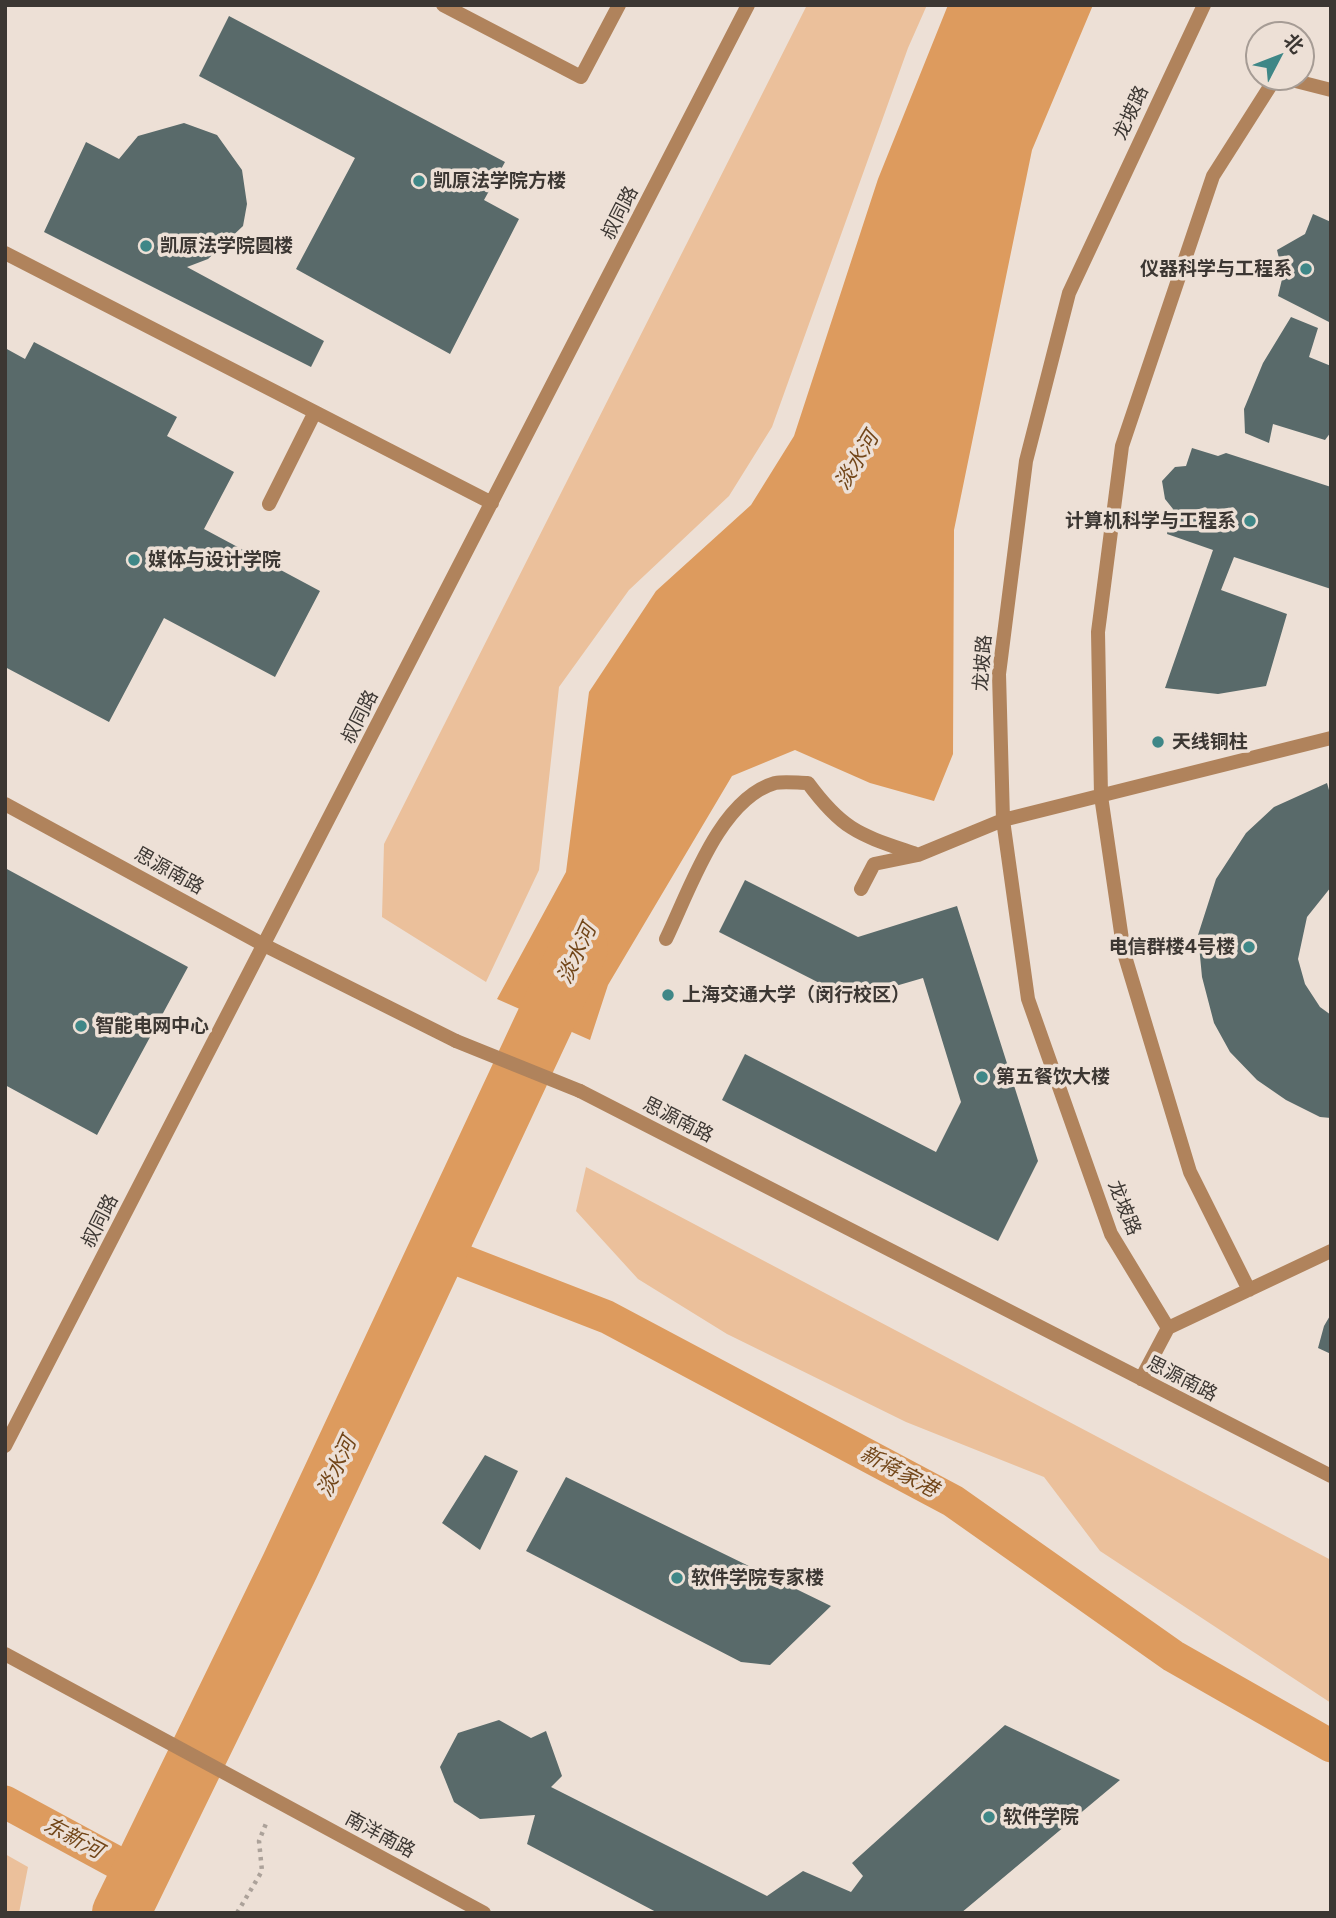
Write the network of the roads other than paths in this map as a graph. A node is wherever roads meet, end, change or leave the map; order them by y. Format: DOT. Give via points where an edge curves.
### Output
graph roads {
  1 [pos="443,5"];
  2 [pos="619,5"];
  3 [pos="748,5"];
  4 [pos="1204,5"];
  5 [pos="1269,91"];
  6 [pos="5,253"];
  7 [pos="315,412"];
  8 [pos="492,503"];
  9 [pos="269,504"];
  10 [pos="1331,738"];
  11 [pos="1101,796"];
  12 [pos="5,804"];
  13 [pos="1003,820"];
  14 [pos="918,855"];
  15 [pos="861,889"];
  16 [pos="666,940"];
  17 [pos="264,945"];
  18 [pos="1331,1251"];
  19 [pos="1249,1290"];
  20 [pos="1168,1328"];
  21 [pos="1140,1379"];
  22 [pos="5,1446"];
  23 [pos="1331,1476"];
  24 [pos="5,1654"];
  25 [pos="484,1913"];
  1 -- 2 [label="street" via="581,77"];
  3 -- 8 [label="street, 叔同路"];
  4 -- 13 [label="street, 龙坡路" via="1069,293 1029,448 999,674"];
  5 -- 11 [label="street" via="1213,176 1122,446 1098,632"];
  6 -- 7 [label="street"];
  7 -- 8 [label="street"];
  7 -- 9 [label="street"];
  8 -- 17 [label="street, 叔同路"];
  10 -- 11 [label="street"];
  11 -- 13 [label="street"];
  11 -- 19 [label="street" via="1124,953 1190,1172"];
  12 -- 17 [label="street, 思源南路"];
  13 -- 14 [label="street"];
  13 -- 20 [label="street, 龙坡路" via="1028,999 1111,1234"];
  14 -- 15 [label="street" via="874,864"];
  14 -- 16 [label="street" via="860,834 831,814 808,783 775,783 743,802 718,831"];
  17 -- 21 [label="street, 思源南路" via="456,1041 580,1091"];
  17 -- 22 [label="street, 叔同路"];
  18 -- 19 [label="street"];
  19 -- 20 [label="street"];
  20 -- 21 [label="street"];
  21 -- 23 [label="street, 思源南路"];
  24 -- 25 [label="street, 南洋南路"];
}
